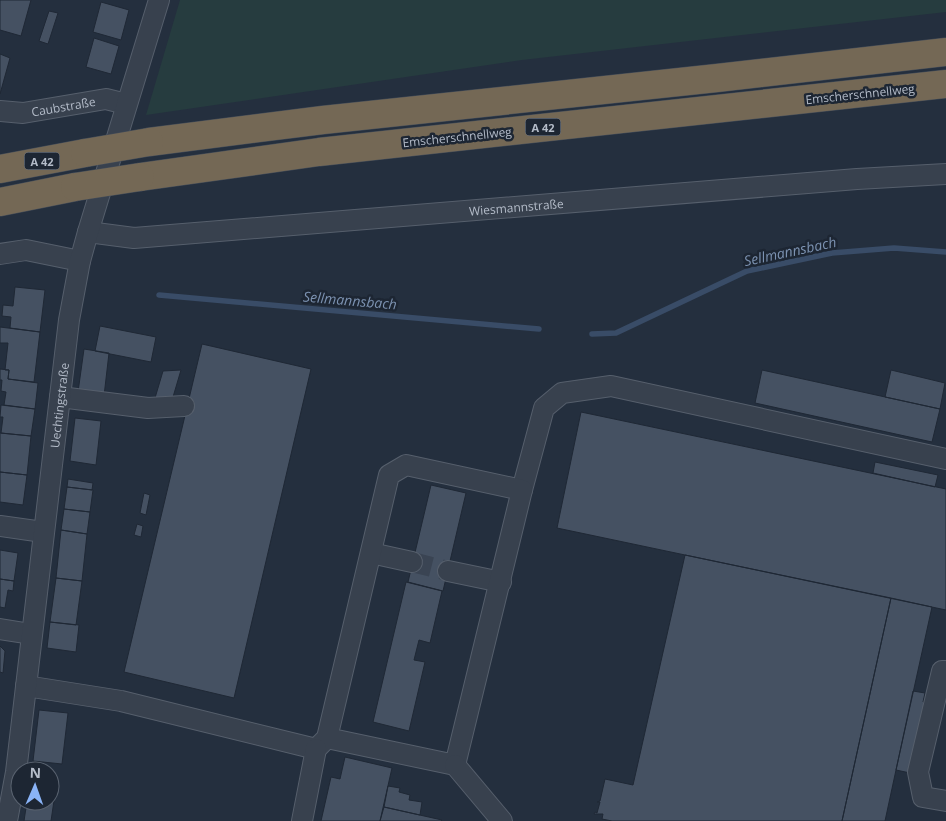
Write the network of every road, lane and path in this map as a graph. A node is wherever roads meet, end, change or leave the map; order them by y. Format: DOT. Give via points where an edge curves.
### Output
graph roads {
  1 [pos="159,0"];
  2 [pos="946,52"];
  3 [pos="946,84"];
  4 [pos="126,104"];
  5 [pos="0,111"];
  6 [pos="0,169"];
  7 [pos="946,174"];
  8 [pos="0,202"];
  9 [pos="88,232"];
  10 [pos="0,254"];
  11 [pos="80,261"];
  12 [pos="60,397"];
  13 [pos="184,406"];
  14 [pos="946,459"];
  15 [pos="522,490"];
  16 [pos="0,526"];
  17 [pos="43,532"];
  18 [pos="371,553"];
  19 [pos="412,562"];
  20 [pos="448,571"];
  21 [pos="501,582"];
  22 [pos="0,629"];
  23 [pos="31,634"];
  24 [pos="946,671"];
  25 [pos="26,686"];
  26 [pos="321,743"];
  27 [pos="455,765"];
  28 [pos="946,801"];
  29 [pos="7,821"];
  30 [pos="302,821"];
  31 [pos="502,821"];
  1 -- 4 [label="street, Uechtingstraße"];
  2 -- 6 [label="highway, A 42, bridge" via="324,120 150,142"];
  3 -- 8 [label="highway, Emscherschnellweg / A 42, bridge" via="319,152 75,187"];
  4 -- 5 [label="street, Caubstraße" via="106,99 23,113"];
  4 -- 9 [label="street, Uechtingstraße"];
  7 -- 9 [label="street, Wiesmannstraße" via="134,238"];
  9 -- 11 [label="street, Uechtingstraße"];
  10 -- 11 [label="street" via="26,250"];
  11 -- 12 [label="street, Uechtingstraße"];
  12 -- 13 [label="street" via="148,408"];
  12 -- 17 [label="street, Uechtingstraße"];
  14 -- 15 [label="street" via="611,386 562,393 544,408"];
  15 -- 18 [label="street" via="406,465 389,475"];
  15 -- 21 [label="street"];
  16 -- 17 [label="street"];
  17 -- 23 [label="street, Uechtingstraße"];
  18 -- 19 [label="street"];
  18 -- 26 [label="street"];
  20 -- 21 [label="street"];
  21 -- 27 [label="street"];
  22 -- 23 [label="street"];
  23 -- 25 [label="street, Uechtingstraße"];
  24 -- 28 [label="street" via="942,671 918,772 923,797"];
  25 -- 26 [label="street" via="120,701"];
  25 -- 29 [label="street, Uechtingstraße"];
  26 -- 27 [label="street"];
  26 -- 30 [label="street"];
  27 -- 31 [label="street"];
}
